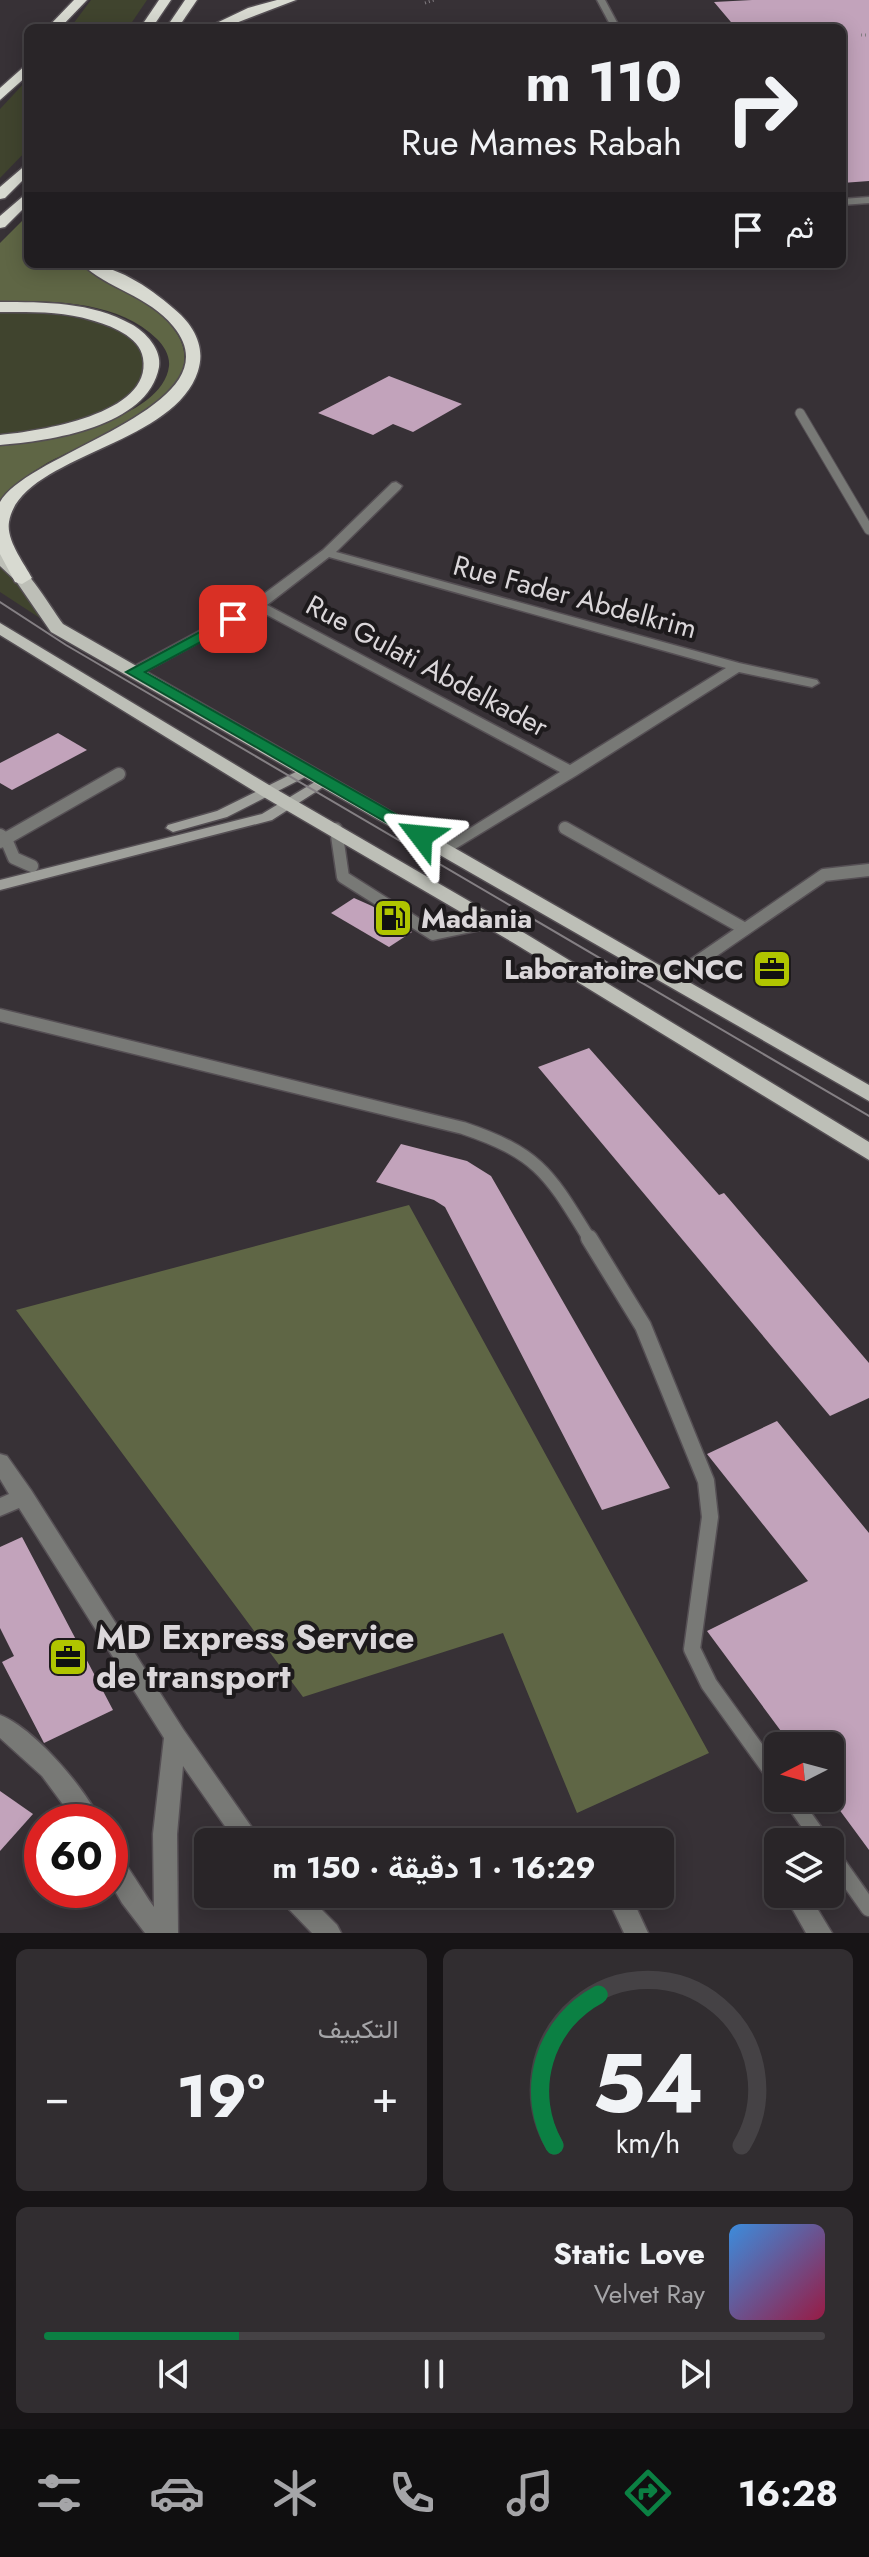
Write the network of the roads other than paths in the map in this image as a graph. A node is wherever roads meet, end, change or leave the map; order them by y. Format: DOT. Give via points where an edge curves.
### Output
graph roads {
  1 [pos="81,0"];
  2 [pos="165,0"];
  3 [pos="191,0"];
  4 [pos="290,0"];
  5 [pos="601,0"];
  6 [pos="57,24"];
  7 [pos="63,24"];
  8 [pos="149,24"];
  9 [pos="175,24"];
  10 [pos="221,24"];
  11 [pos="614,24"];
  12 [pos="24,54"];
  13 [pos="7,68"];
  14 [pos="24,71"];
  15 [pos="0,96"];
  16 [pos="24,171"];
  17 [pos="0,195"];
  18 [pos="24,200"];
  19 [pos="869,200"];
  20 [pos="846,202"];
  21 [pos="0,224"];
  22 [pos="97,268"];
  23 [pos="0,307"];
  24 [pos="800,413"];
  25 [pos="0,440"];
  26 [pos="396,486"];
  27 [pos="869,530"];
  28 [pos="327,553"];
  29 [pos="0,557"];
  30 [pos="22,578"];
  31 [pos="258,605"];
  32 [pos="0,628"];
  33 [pos="737,667"];
  34 [pos="134,672"];
  35 [pos="812,683"];
  36 [pos="572,772"];
  37 [pos="119,774"];
  38 [pos="315,776"];
  39 [pos="268,792"];
  40 [pos="289,804"];
  41 [pos="565,828"];
  42 [pos="336,829"];
  43 [pos="2,839"];
  44 [pos="445,850"];
  45 [pos="32,866"];
  46 [pos="869,870"];
  47 [pos="0,875"];
  48 [pos="0,885"];
  49 [pos="490,922"];
  50 [pos="745,929"];
  51 [pos="671,980"];
  52 [pos="0,1015"];
  53 [pos="869,1094"];
  54 [pos="869,1152"];
  55 [pos="0,1462"];
  56 [pos="24,1496"];
  57 [pos="0,1508"];
  58 [pos="0,1725"];
  59 [pos="175,1736"];
  60 [pos="764,1761"];
  61 [pos="79,1804"];
  62 [pos="240,1828"];
  63 [pos="844,1873"];
  64 [pos="128,1891"];
  65 [pos="304,1908"];
  66 [pos="624,1908"];
  67 [pos="804,1908"];
  68 [pos="869,1908"];
  69 [pos="163,1933"];
  70 [pos="329,1933"];
  71 [pos="636,1933"];
  72 [pos="820,1933"];
  1 -- 6 [label="highway"];
  1 -- 7 [label="highway"];
  2 -- 8 [label="highway"];
  3 -- 9 [label="highway"];
  4 -- 10 [label="highway"];
  5 -- 11 [label="street"];
  12 -- 13 [label="highway"];
  14 -- 15 [label="highway"];
  16 -- 17 [label="highway"];
  18 -- 21 [label="highway"];
  19 -- 20 [label="street"];
  22 -- 30 [label="highway" via="173,316 192,341 194,365 184,387 155,414 32,480 11,499 0,521 2,540"];
  23 -- 25 [label="highway" via="73,310 112,321 140,338 151,355 152,372 145,386 99,418 55,433"];
  24 -- 27 [label="lane"];
  26 -- 28 [label="street"];
  28 -- 31 [label="street"];
  28 -- 33 [label="street, Rue Fader Abdelkrim"];
  29 -- 30 [label="main road"];
  30 -- 34 [label="main road" via="57,628"];
  31 -- 34 [label="street"];
  31 -- 36 [label="street, Rue Gulati Abdelkader"];
  32 -- 39 [label="main road"];
  33 -- 35 [label="street, Rue Fader Abdelkrim"];
  33 -- 36 [label="street"];
  34 -- 38 [label="main road"];
  36 -- 44 [label="street"];
  37 -- 43 [label="lane"];
  38 -- 39 [label="street"];
  38 -- 40 [label="street"];
  38 -- 44 [label="main road"];
  39 -- 40 [label="main road"];
  39 -- 45 [label="street" via="214,817"];
  40 -- 42 [label="main road"];
  40 -- 48 [label="street" via="267,817"];
  41 -- 50 [label="lane"];
  42 -- 49 [label="main road"];
  42 -- 49 [label="lane" via="343,877 433,934"];
  43 -- 45 [label="lane" via="14,858"];
  44 -- 51 [label="main road"];
  45 -- 47 [label="street"];
  46 -- 50 [label="lane" via="824,875"];
  49 -- 54 [label="main road"];
  50 -- 51 [label="lane"];
  51 -- 53 [label="main road"];
  52 -- 60 [label="lane" via="463,1128 531,1158 558,1188 643,1326 675,1400 706,1481 710,1517 692,1649 709,1684"];
  55 -- 56 [label="street"];
  56 -- 57 [label="street"];
  56 -- 59 [label="street"];
  58 -- 61 [label="street" via="29,1746"];
  59 -- 62 [label="street"];
  59 -- 69 [label="street" via="165,1834"];
  63 -- 68 [label="lane"];
  64 -- 69 [label="street"];
  65 -- 70 [label="street"];
  66 -- 71 [label="street"];
  67 -- 72 [label="street"];
}
